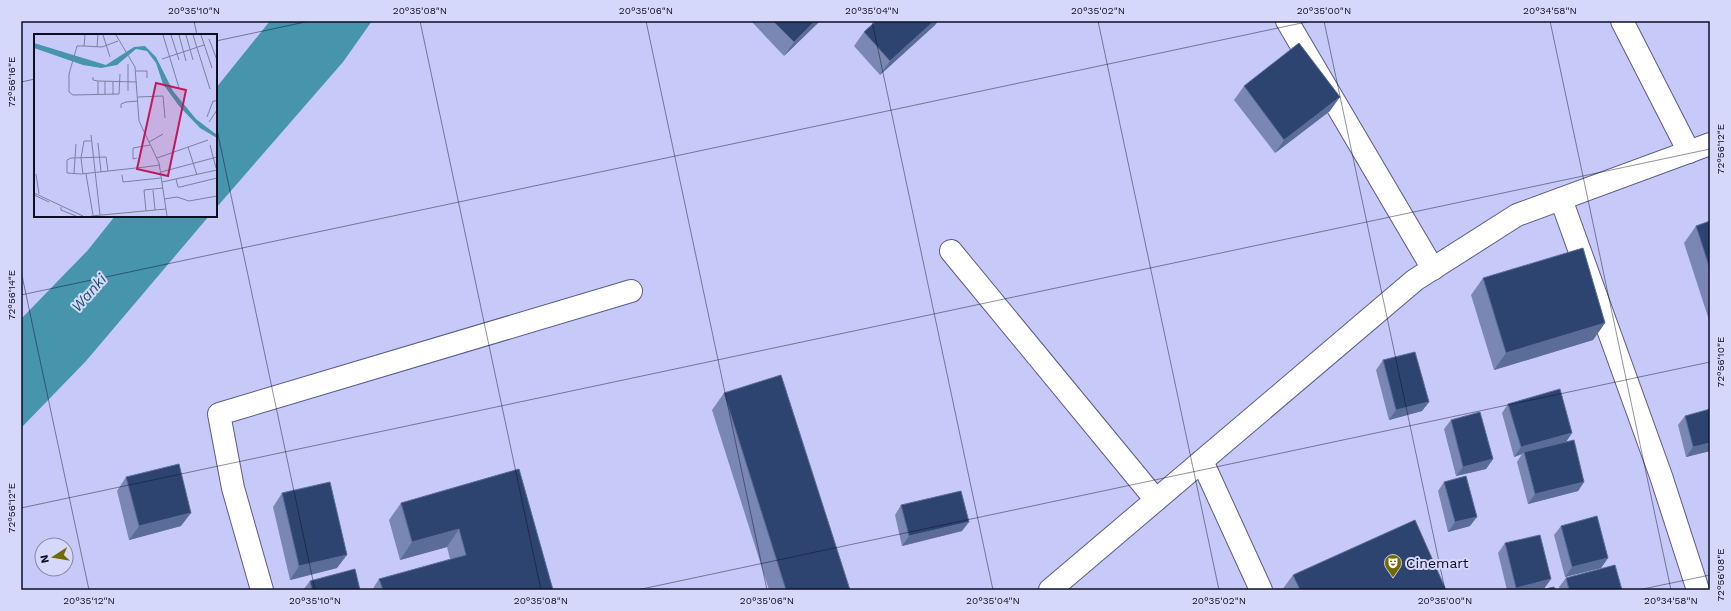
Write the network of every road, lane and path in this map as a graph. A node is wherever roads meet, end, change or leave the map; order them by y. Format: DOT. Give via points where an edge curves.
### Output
graph roads {
  1 [pos="1287,21"];
  2 [pos="1622,21"];
  3 [pos="1710,144"];
  4 [pos="1689,152"];
  5 [pos="1561,198"];
  6 [pos="951,251"];
  7 [pos="1433,269"];
  8 [pos="630,291"];
  9 [pos="1202,461"];
  10 [pos="1156,500"];
  11 [pos="262,590"];
  12 [pos="1050,590"];
  13 [pos="1261,590"];
  14 [pos="1698,590"];
  1 -- 7 [label="street"];
  2 -- 4 [label="street"];
  3 -- 4 [label="street"];
  4 -- 5 [label="street"];
  5 -- 7 [label="street" via="1517,215"];
  5 -- 14 [label="street" via="1661,476"];
  6 -- 10 [label="street"];
  7 -- 9 [label="street" via="1415,280"];
  8 -- 11 [label="street" via="219,414 233,488"];
  9 -- 10 [label="street"];
  9 -- 13 [label="street"];
  10 -- 12 [label="street"];
}
